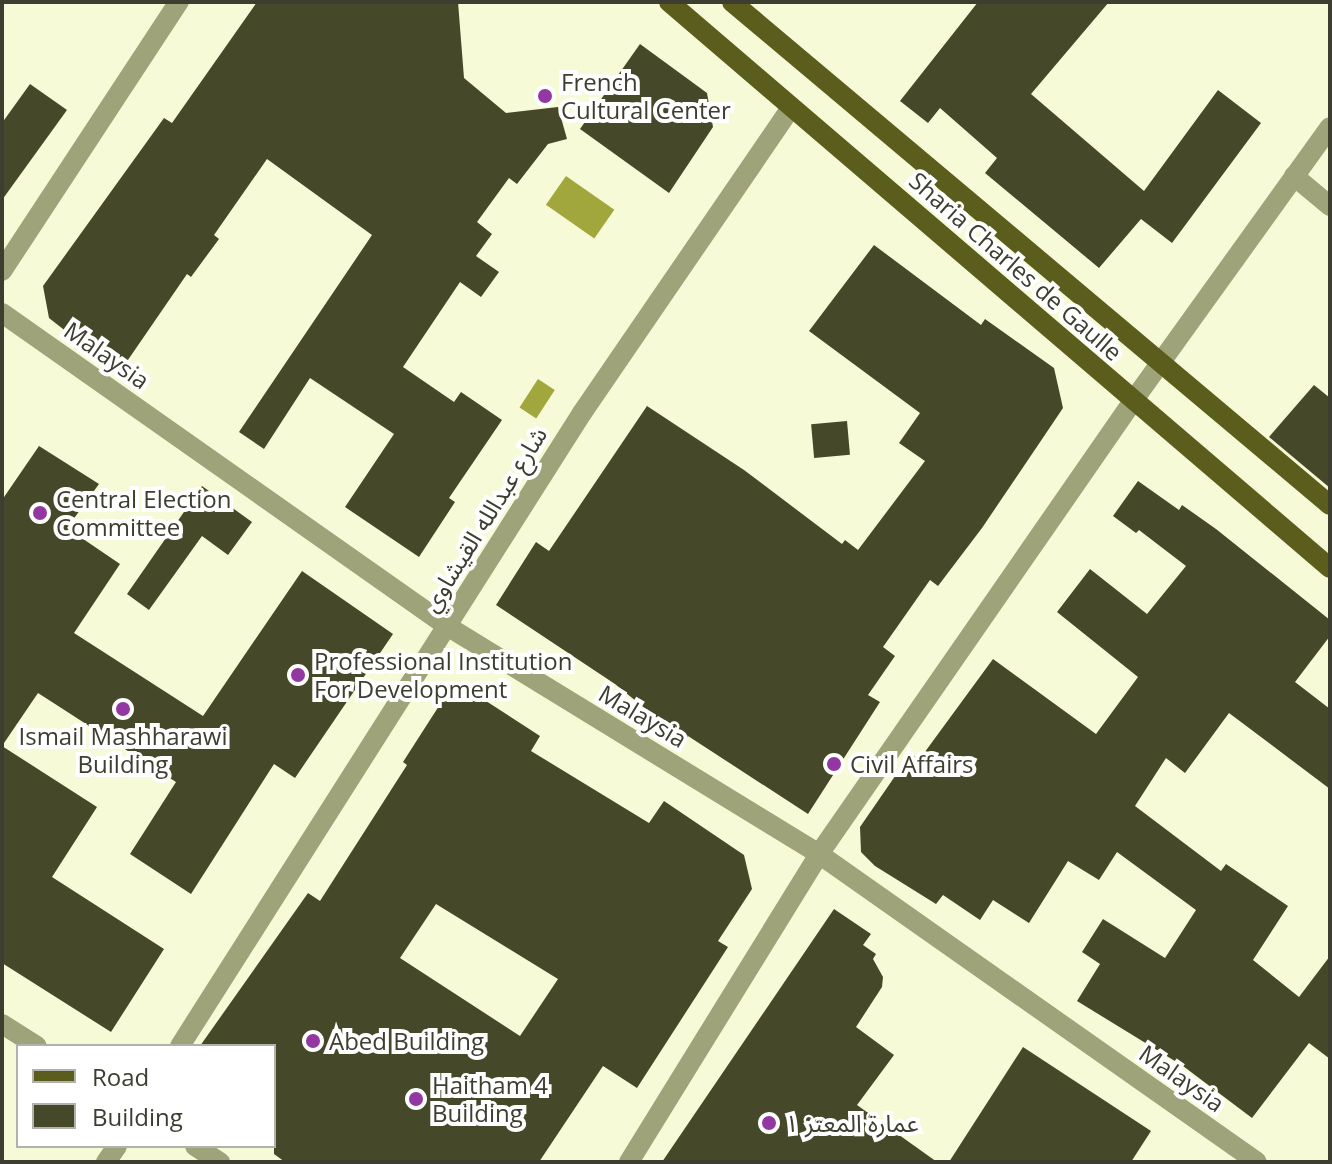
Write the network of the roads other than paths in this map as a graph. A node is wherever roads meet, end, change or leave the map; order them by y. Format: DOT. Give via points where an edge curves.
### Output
graph roads {
  1 [pos="179,2"];
  2 [pos="669,2"];
  3 [pos="732,2"];
  4 [pos="791,108"];
  5 [pos="1330,127"];
  6 [pos="1294,176"];
  7 [pos="1330,206"];
  8 [pos="2,271"];
  9 [pos="2,313"];
  10 [pos="1160,363"];
  11 [pos="1133,401"];
  12 [pos="1330,505"];
  13 [pos="1330,568"];
  14 [pos="447,626"];
  15 [pos="819,854"];
  16 [pos="2,1024"];
  17 [pos="34,1044"];
  18 [pos="181,1044"];
  19 [pos="198,1148"];
  20 [pos="220,1162"];
  21 [pos="629,1162"];
  22 [pos="1257,1162"];
  1 -- 8 [label="street"];
  2 -- 4 [label="main road, Sharia Charles de Gaulle"];
  3 -- 10 [label="main road, Sharia Charles de Gaulle"];
  4 -- 11 [label="main road, Sharia Charles de Gaulle"];
  4 -- 14 [label="street, شارع عبدالله القيشاوي" via="582,413"];
  5 -- 6 [label="street"];
  6 -- 7 [label="street"];
  6 -- 10 [label="street"];
  9 -- 14 [label="street, Malaysia"];
  10 -- 11 [label="street"];
  10 -- 12 [label="main road, Sharia Charles de Gaulle"];
  11 -- 13 [label="main road, Sharia Charles de Gaulle"];
  11 -- 15 [label="street"];
  14 -- 15 [label="street, Malaysia"];
  14 -- 18 [label="street, شارع عبدالله القيشاوي"];
  15 -- 21 [label="street"];
  15 -- 22 [label="street, Malaysia"];
  16 -- 17 [label="street"];
  19 -- 20 [label="street"];
}
